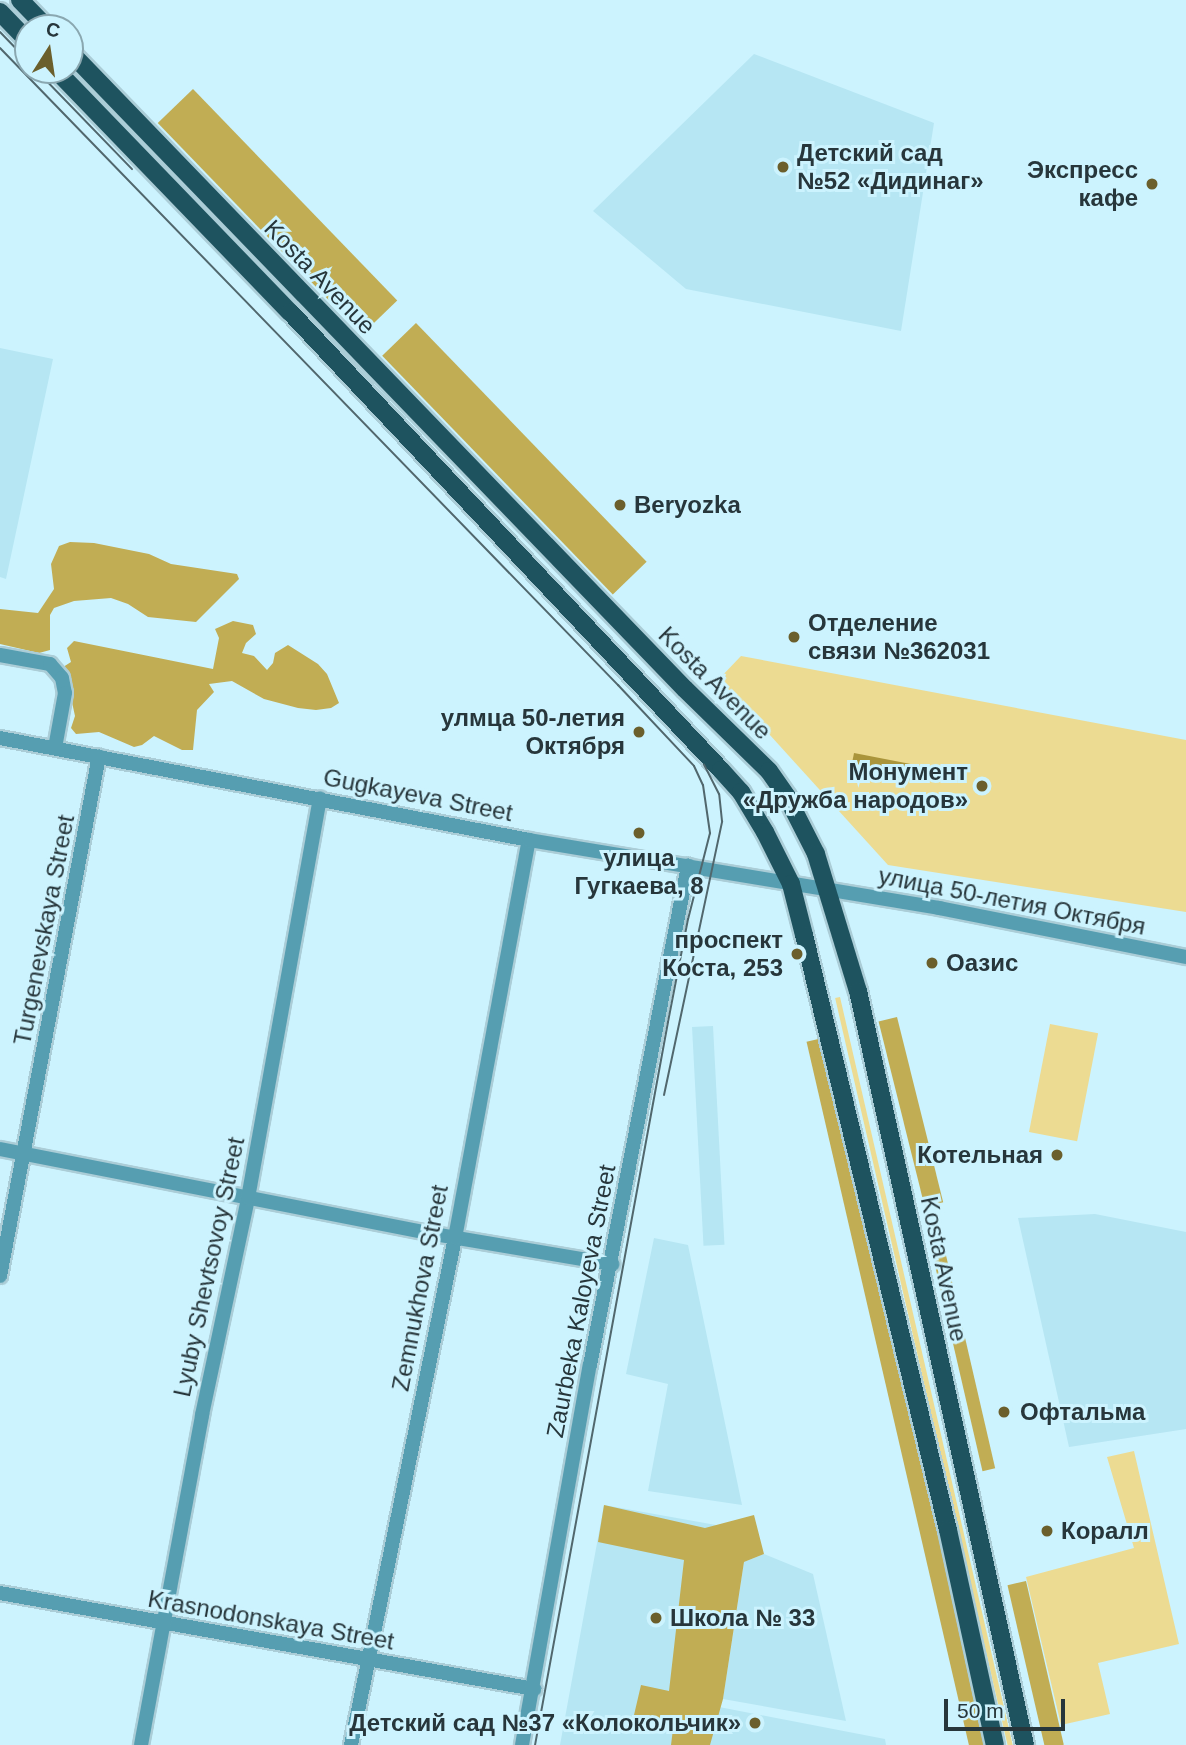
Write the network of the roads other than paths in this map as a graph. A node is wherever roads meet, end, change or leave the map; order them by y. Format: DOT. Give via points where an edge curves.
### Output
graph roads {
  1 [pos="20,0"];
  2 [pos="0,12"];
  3 [pos="34,14"];
  4 [pos="14,26"];
  5 [pos="84,67"];
  6 [pos="70,84"];
  7 [pos="0,655"];
  8 [pos="0,738"];
  9 [pos="55,748"];
  10 [pos="99,756"];
  11 [pos="320,798"];
  12 [pos="529,840"];
  13 [pos="688,866"];
  14 [pos="791,884"];
  15 [pos="829,892"];
  16 [pos="1186,957"];
  17 [pos="0,1149"];
  18 [pos="25,1154"];
  19 [pos="248,1198"];
  20 [pos="455,1238"];
  21 [pos="612,1264"];
  22 [pos="0,1276"];
  23 [pos="0,1593"];
  24 [pos="165,1624"];
  25 [pos="366,1660"];
  26 [pos="534,1689"];
  27 [pos="141,1745"];
  28 [pos="351,1745"];
  29 [pos="522,1745"];
  30 [pos="995,1745"];
  31 [pos="1025,1745"];
  1 -- 3 [label="main road"];
  2 -- 4 [label="main road"];
  5 -- 15 [label="main road, Kosta Avenue" via="770,773 806,831"];
  6 -- 14 [label="main road, Kosta Avenue" via="741,792"];
  7 -- 9 [label="street" via="50,664 62,677 65,693"];
  8 -- 9 [label="street, Gugkayeva Street"];
  9 -- 10 [label="street, Gugkayeva Street"];
  10 -- 11 [label="street, Gugkayeva Street"];
  10 -- 18 [label="street, Turgenevskaya Street"];
  11 -- 12 [label="street, Gugkayeva Street"];
  11 -- 19 [label="street, Lyuby Shevtsovoy Street"];
  12 -- 13 [label="street, Gugkayeva Street"];
  12 -- 20 [label="street, Zemnukhova Street"];
  13 -- 14 [label="street, Gugkayeva Street"];
  13 -- 21 [label="street, Zaurbeka Kaloyeva Street"];
  14 -- 15 [label="street, Gugkayeva Street"];
  14 -- 30 [label="main road, Kosta Avenue" via="948,1530"];
  15 -- 16 [label="street, улица 50-летия Октября" via="939,908"];
  15 -- 31 [label="main road, Kosta Avenue" via="858,991"];
  17 -- 18 [label="street"];
  18 -- 19 [label="street"];
  18 -- 22 [label="street, Turgenevskaya Street"];
  19 -- 20 [label="street"];
  19 -- 24 [label="street, Lyuby Shevtsovoy Street" via="202,1415"];
  20 -- 21 [label="street"];
  20 -- 25 [label="street, Zemnukhova Street"];
  21 -- 26 [label="street, Zaurbeka Kaloyeva Street"];
  23 -- 24 [label="street, Krasnodonskaya Street"];
  24 -- 25 [label="street, Krasnodonskaya Street"];
  24 -- 27 [label="street, Lyuby Shevtsovoy Street"];
  25 -- 26 [label="street, Krasnodonskaya Street"];
  25 -- 28 [label="street, Zemnukhova Street"];
  26 -- 29 [label="street, Zaurbeka Kaloyeva Street"];
}
